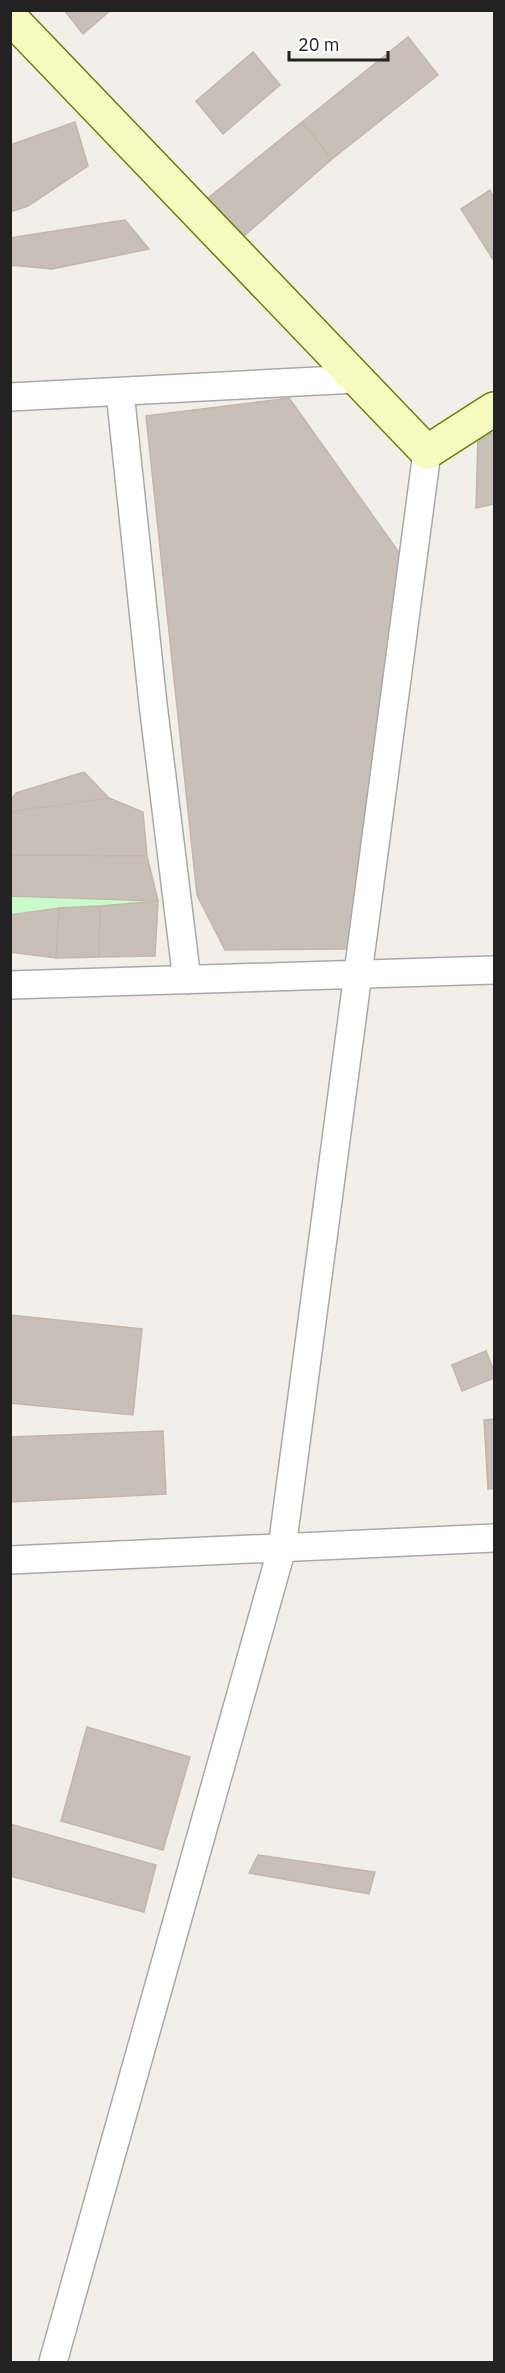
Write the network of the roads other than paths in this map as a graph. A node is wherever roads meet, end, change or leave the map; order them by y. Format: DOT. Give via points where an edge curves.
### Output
graph roads {
  1 [pos="10,17"];
  2 [pos="357,379"];
  3 [pos="120,392"];
  4 [pos="10,397"];
  5 [pos="495,409"];
  6 [pos="427,452"];
  7 [pos="495,970"];
  8 [pos="358,974"];
  9 [pos="187,980"];
  10 [pos="10,985"];
  11 [pos="495,1538"];
  12 [pos="282,1548"];
  13 [pos="10,1560"];
  14 [pos="53,2362"];
  1 -- 2 [label="street"];
  2 -- 3 [label="street"];
  2 -- 6 [label="street"];
  3 -- 4 [label="street"];
  3 -- 9 [label="street"];
  5 -- 6 [label="street"];
  6 -- 8 [label="street"];
  7 -- 8 [label="street"];
  8 -- 9 [label="street"];
  8 -- 12 [label="street"];
  9 -- 10 [label="street"];
  11 -- 12 [label="street"];
  12 -- 13 [label="street"];
  12 -- 14 [label="street"];
}
